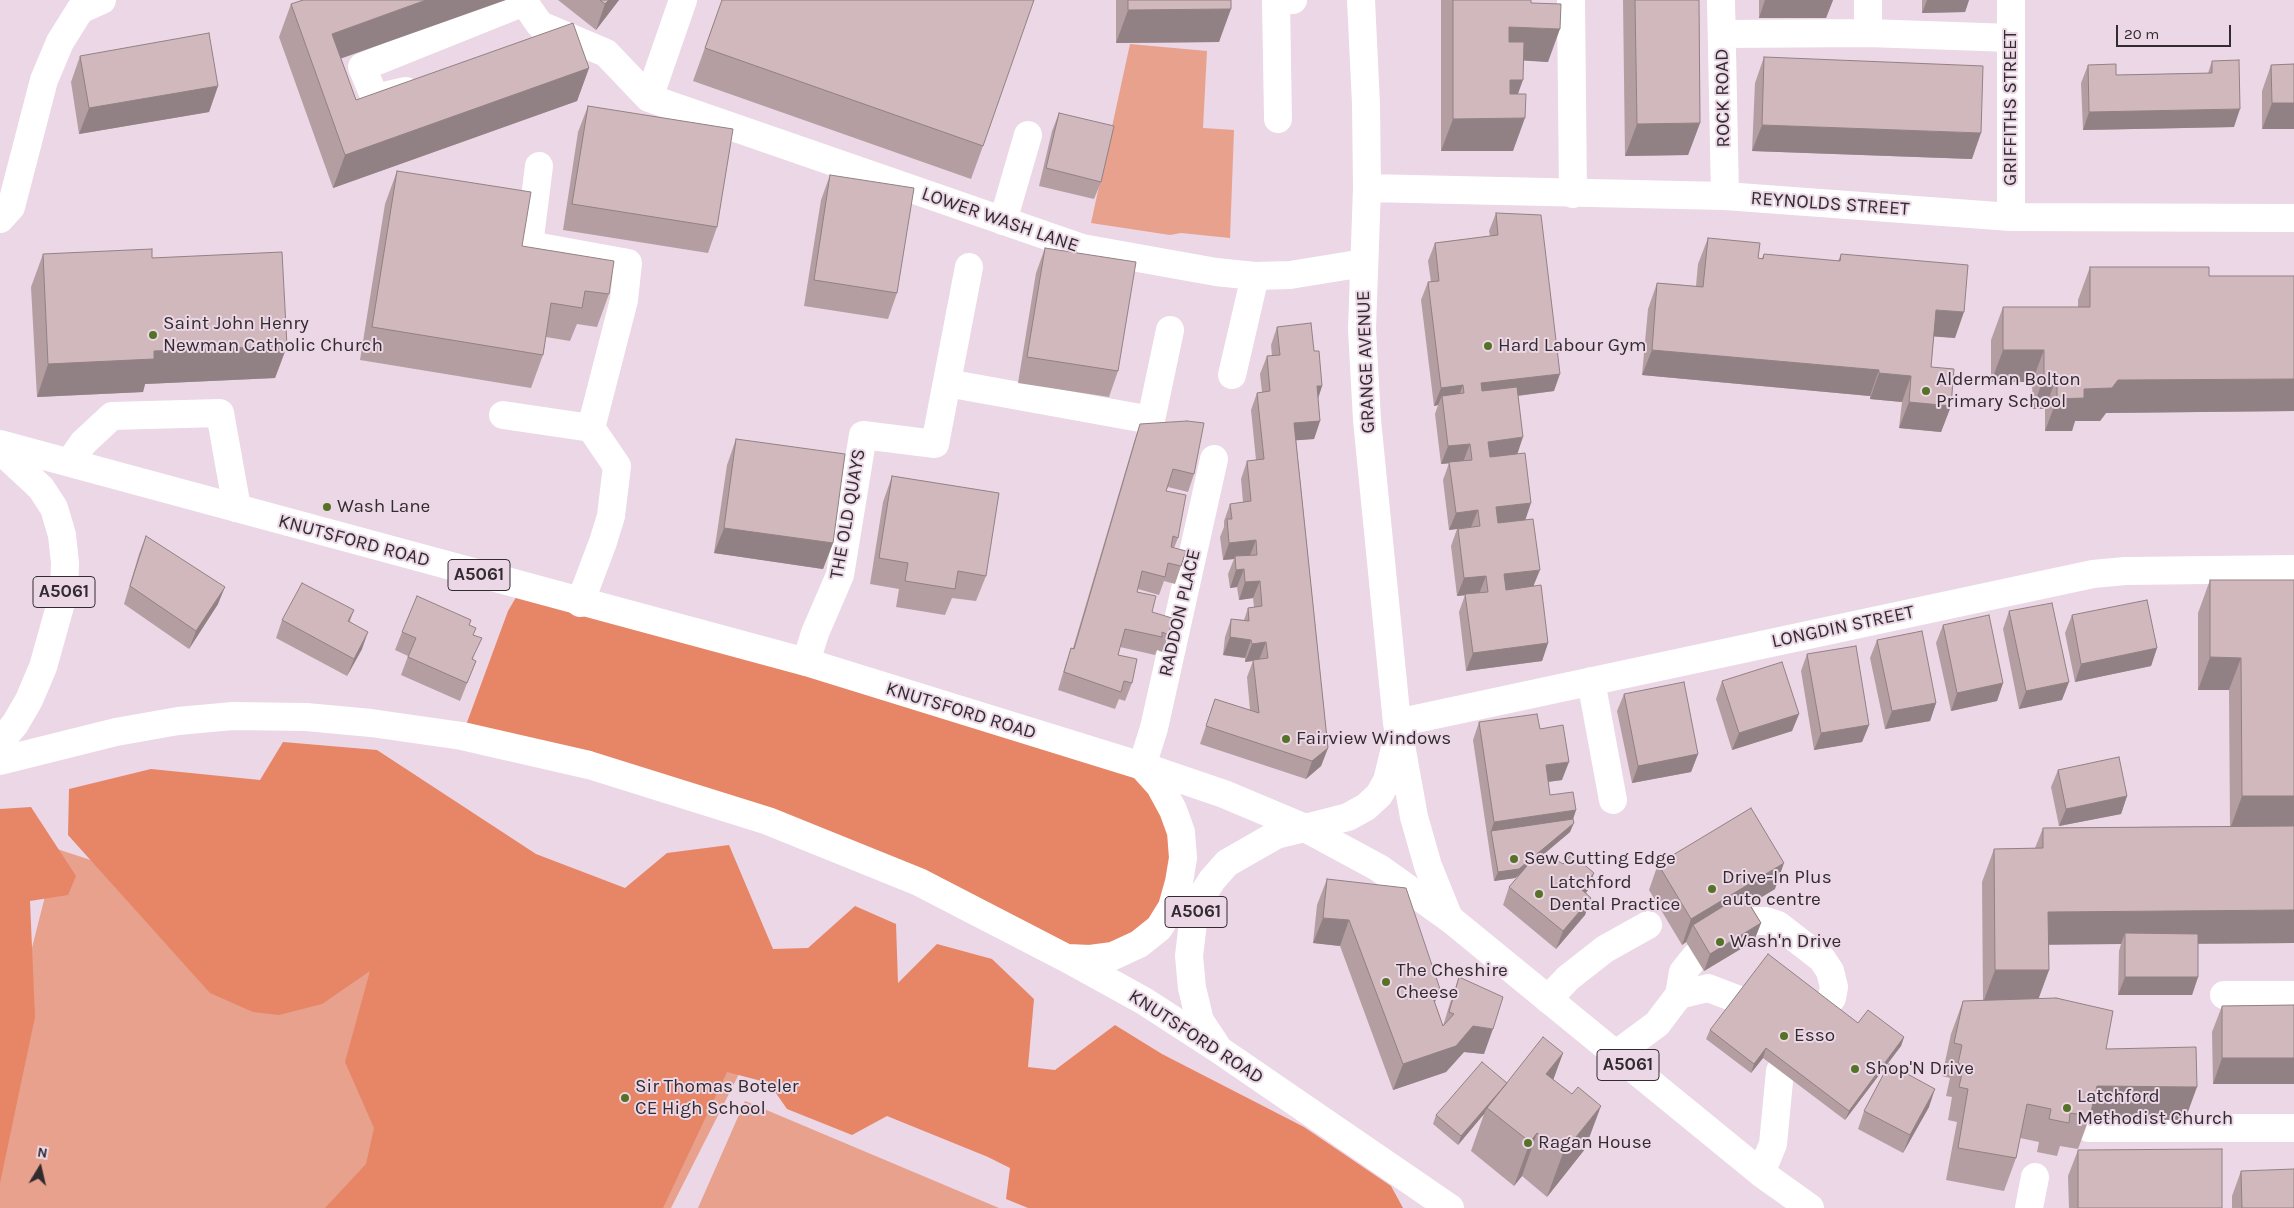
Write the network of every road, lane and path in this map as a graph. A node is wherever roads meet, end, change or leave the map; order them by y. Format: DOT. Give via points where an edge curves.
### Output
graph roads {
  1 [pos="102,0"];
  2 [pos="683,0"];
  3 [pos="1293,0"];
  4 [pos="1360,0"];
  5 [pos="1571,0"];
  6 [pos="1721,0"];
  7 [pos="1868,0"];
  8 [pos="2011,0"];
  9 [pos="1868,33"];
  10 [pos="1722,34"];
  11 [pos="567,38"];
  12 [pos="2011,38"];
  13 [pos="530,48"];
  14 [pos="433,82"];
  15 [pos="649,98"];
  16 [pos="1278,119"];
  17 [pos="1028,136"];
  18 [pos="538,166"];
  19 [pos="1367,188"];
  20 [pos="1573,194"];
  21 [pos="1725,196"];
  22 [pos="2011,217"];
  23 [pos="2294,218"];
  24 [pos="0,219"];
  25 [pos="1003,221"];
  26 [pos="1364,263"];
  27 [pos="969,267"];
  28 [pos="1255,276"];
  29 [pos="1170,330"];
  30 [pos="1232,375"];
  31 [pos="947,383"];
  32 [pos="503,415"];
  33 [pos="590,428"];
  34 [pos="0,444"];
  35 [pos="0,450"];
  36 [pos="1214,459"];
  37 [pos="70,462"];
  38 [pos="237,508"];
  39 [pos="2294,569"];
  40 [pos="580,602"];
  41 [pos="806,662"];
  42 [pos="1591,681"];
  43 [pos="1397,723"];
  44 [pos="0,742"];
  45 [pos="0,761"];
  46 [pos="1142,766"];
  47 [pos="1613,800"];
  48 [pos="1305,828"];
  49 [pos="1450,918"];
  50 [pos="1648,926"];
  51 [pos="1066,958"];
  52 [pos="1679,995"];
  53 [pos="2224,995"];
  54 [pos="2294,995"];
  55 [pos="1548,999"];
  56 [pos="1795,1043"];
  57 [pos="1218,1049"];
  58 [pos="1616,1055"];
  59 [pos="2089,1128"];
  60 [pos="2294,1128"];
  61 [pos="1761,1173"];
  62 [pos="2036,1177"];
  63 [pos="1445,1207"];
  64 [pos="1810,1208"];
  65 [pos="2029,1208"];
  1 -- 24 [label="main road" via="80,10 60,42 39,96 10,208"];
  2 -- 15 [label="main road"];
  3 -- 16 [label="main road" via="1276,1"];
  4 -- 19 [label="main road, GRANGE AVENUE"];
  5 -- 20 [label="main road"];
  6 -- 10 [label="main road, ROCK ROAD"];
  7 -- 9 [label="main road"];
  8 -- 12 [label="main road, GRIFFITHS STREET"];
  9 -- 10 [label="main road"];
  9 -- 12 [label="main road"];
  10 -- 21 [label="main road, ROCK ROAD"];
  11 -- 13 [label="main road"];
  11 -- 14 [label="main road" via="540,25 524,2 362,67 375,98"];
  11 -- 15 [label="main road" via="606,53"];
  12 -- 22 [label="main road, GRIFFITHS STREET"];
  15 -- 25 [label="main road, LOWER WASH LANE"];
  17 -- 25 [label="main road"];
  18 -- 33 [label="main road" via="529,245 628,263 624,300"];
  19 -- 20 [label="main road, REYNOLDS STREET"];
  19 -- 26 [label="main road, GRANGE AVENUE"];
  20 -- 21 [label="main road, REYNOLDS STREET"];
  21 -- 22 [label="main road, REYNOLDS STREET"];
  22 -- 23 [label="main road, REYNOLDS STREET"];
  25 -- 28 [label="main road, LOWER WASH LANE" via="1082,248"];
  26 -- 28 [label="main road, LOWER WASH LANE" via="1290,275"];
  26 -- 43 [label="main road, GRANGE AVENUE" via="1363,370"];
  27 -- 31 [label="main road, THE OLD QUAYS"];
  28 -- 30 [label="main road"];
  29 -- 31 [label="main road" via="1151,420"];
  31 -- 41 [label="main road, THE OLD QUAYS" via="935,444 863,435 840,575"];
  32 -- 33 [label="main road"];
  33 -- 40 [label="main road" via="617,466 608,524"];
  34 -- 37 [label="main road, KNUTSFORD ROAD / A5061"];
  35 -- 44 [label="main road, A5061" via="41,488 54,508 62,535 65,563 64,592 54,634 29,700"];
  36 -- 46 [label="main road, RADDON PLACE" via="1154,728"];
  37 -- 38 [label="main road, KNUTSFORD ROAD / A5061"];
  37 -- 38 [label="main road" via="83,443 112,416 220,413"];
  38 -- 40 [label="main road, KNUTSFORD ROAD / A5061"];
  39 -- 42 [label="main road, LONGDIN STREET" via="2093,574"];
  40 -- 41 [label="main road, KNUTSFORD ROAD / A5061"];
  41 -- 46 [label="main road, KNUTSFORD ROAD / A5061"];
  42 -- 43 [label="main road, LONGDIN STREET"];
  42 -- 47 [label="main road"];
  43 -- 48 [label="main road, GRANGE AVENUE" via="1392,765 1379,795 1348,817"];
  43 -- 49 [label="main road, GRANGE AVENUE" via="1414,817 1428,866"];
  45 -- 51 [label="main road, KNUTSFORD ROAD / A5061" via="116,732 233,716 306,717 462,736 589,765 768,820 918,882"];
  46 -- 48 [label="main road, KNUTSFORD ROAD / A5061" via="1224,794"];
  46 -- 51 [label="main road" via="1160,786 1181,832 1183,858 1172,907 1159,928 1131,948 1113,956"];
  48 -- 49 [label="main road, KNUTSFORD ROAD / A5061" via="1379,868"];
  48 -- 57 [label="main road, A5061" via="1276,835 1227,863 1200,899 1193,922 1189,956 1192,988 1200,1021"];
  49 -- 55 [label="main road, KNUTSFORD ROAD / A5061"];
  50 -- 55 [label="main road" via="1605,949 1568,978"];
  51 -- 57 [label="main road, KNUTSFORD ROAD / A5061" via="1144,1001"];
  52 -- 56 [label="main road" via="1708,988 1737,999"];
  52 -- 56 [label="main road" via="1683,972 1695,957 1754,921 1778,925 1822,959 1830,971 1834,987 1832,998"];
  52 -- 58 [label="main road" via="1657,1024"];
  53 -- 54 [label="main road"];
  55 -- 58 [label="main road, KNUTSFORD ROAD / A5061"];
  56 -- 61 [label="main road" via="1780,1071 1773,1144"];
  57 -- 63 [label="main road, KNUTSFORD ROAD / A5061"];
  58 -- 61 [label="main road, KNUTSFORD ROAD / A5061"];
  59 -- 60 [label="main road"];
  61 -- 64 [label="main road, KNUTSFORD ROAD / A5061"];
  62 -- 65 [label="main road"];
}
